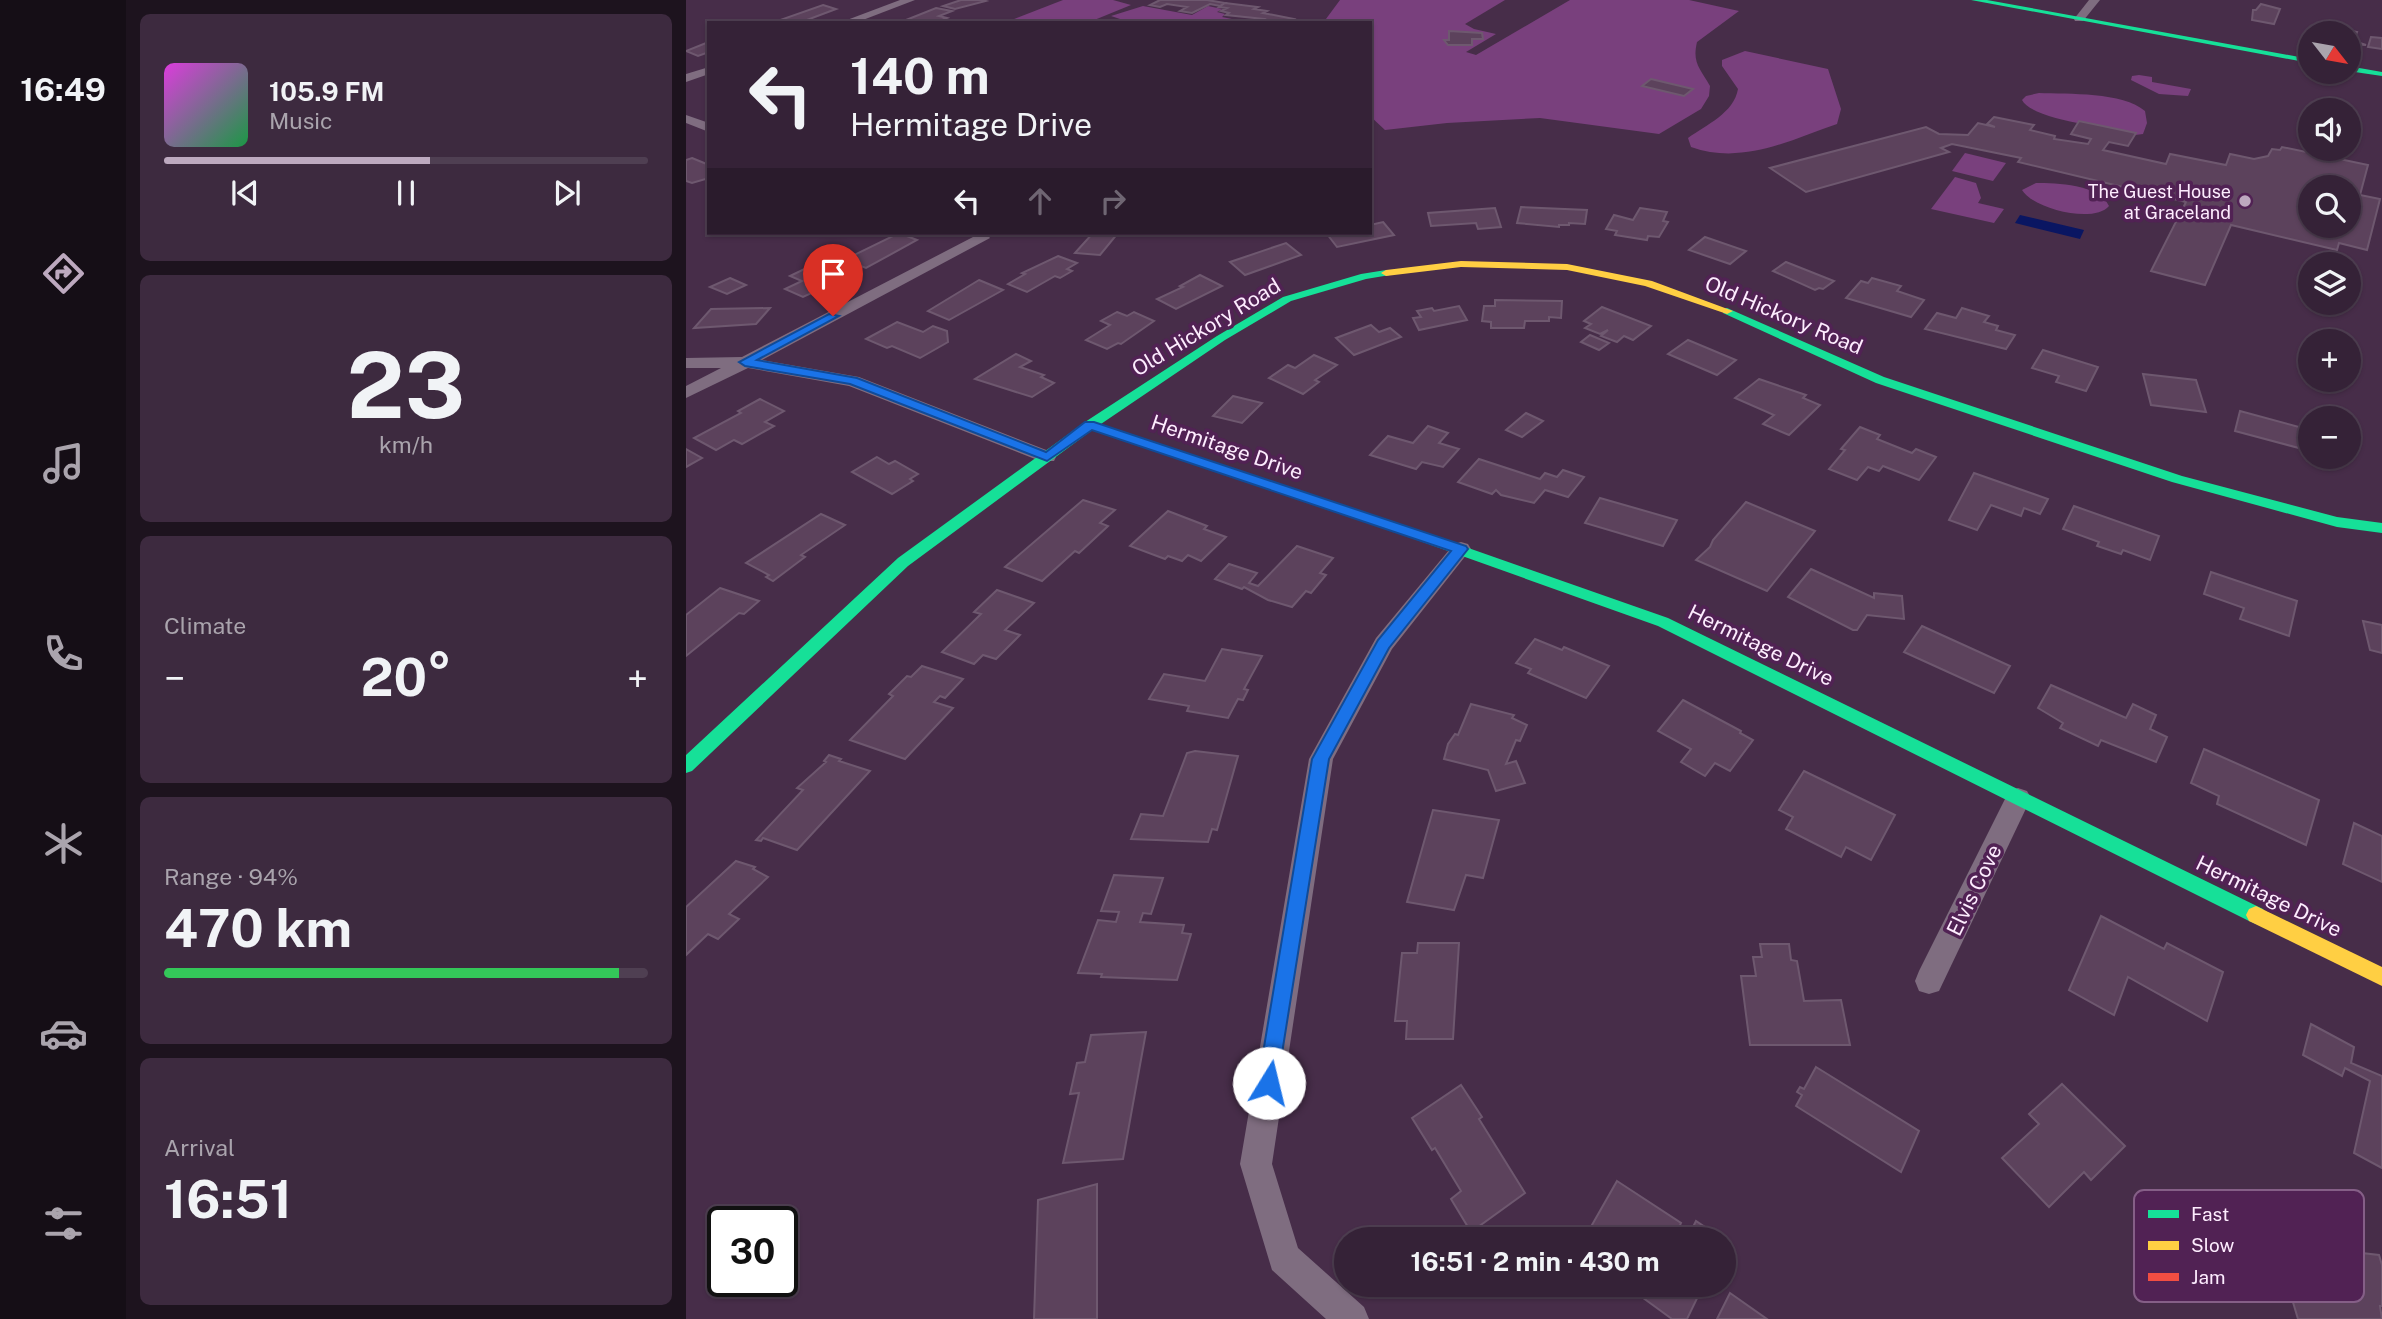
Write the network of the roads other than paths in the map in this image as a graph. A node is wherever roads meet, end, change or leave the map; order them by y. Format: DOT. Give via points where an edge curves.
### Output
graph roads {
  1 [pos="910,0"];
  2 [pos="1975,0"];
  3 [pos="2095,0"];
  4 [pos="2079,19"];
  5 [pos="850,21"];
  6 [pos="2298,59"];
  7 [pos="2361,70"];
  8 [pos="707,71"];
  9 [pos="2382,74"];
  10 [pos="686,78"];
  11 [pos="686,119"];
  12 [pos="707,127"];
  13 [pos="980,235"];
  14 [pos="745,362"];
  15 [pos="686,363"];
  16 [pos="686,393"];
  17 [pos="1090,425"];
  18 [pos="1047,457"];
  19 [pos="2382,528"];
  20 [pos="1461,549"];
  21 [pos="686,766"];
  22 [pos="2018,799"];
  23 [pos="2382,977"];
  24 [pos="1929,981"];
  25 [pos="1352,1319"];
  1 -- 5 [label="street"];
  2 -- 4 [label="street"];
  3 -- 4 [label="street"];
  4 -- 6 [label="street"];
  7 -- 9 [label="street"];
  8 -- 10 [label="street"];
  11 -- 12 [label="street"];
  13 -- 14 [label="street"];
  14 -- 15 [label="street"];
  14 -- 16 [label="street"];
  14 -- 18 [label="street" via="853,381"];
  17 -- 18 [label="street, Old Hickory Road"];
  17 -- 19 [label="street, Old Hickory Road" via="1287,299 1365,276 1461,264 1567,267 1647,283 1730,312 1880,380 2177,479 2337,522"];
  17 -- 20 [label="street, Hermitage Drive"];
  18 -- 21 [label="street, Old Hickory Road" via="903,562"];
  20 -- 22 [label="street, Hermitage Drive" via="1663,622"];
  20 -- 25 [label="street" via="1384,644 1321,759 1256,1164 1284,1258"];
  22 -- 23 [label="street, Hermitage Drive"];
  22 -- 24 [label="street, Elvis Cove"];
}
